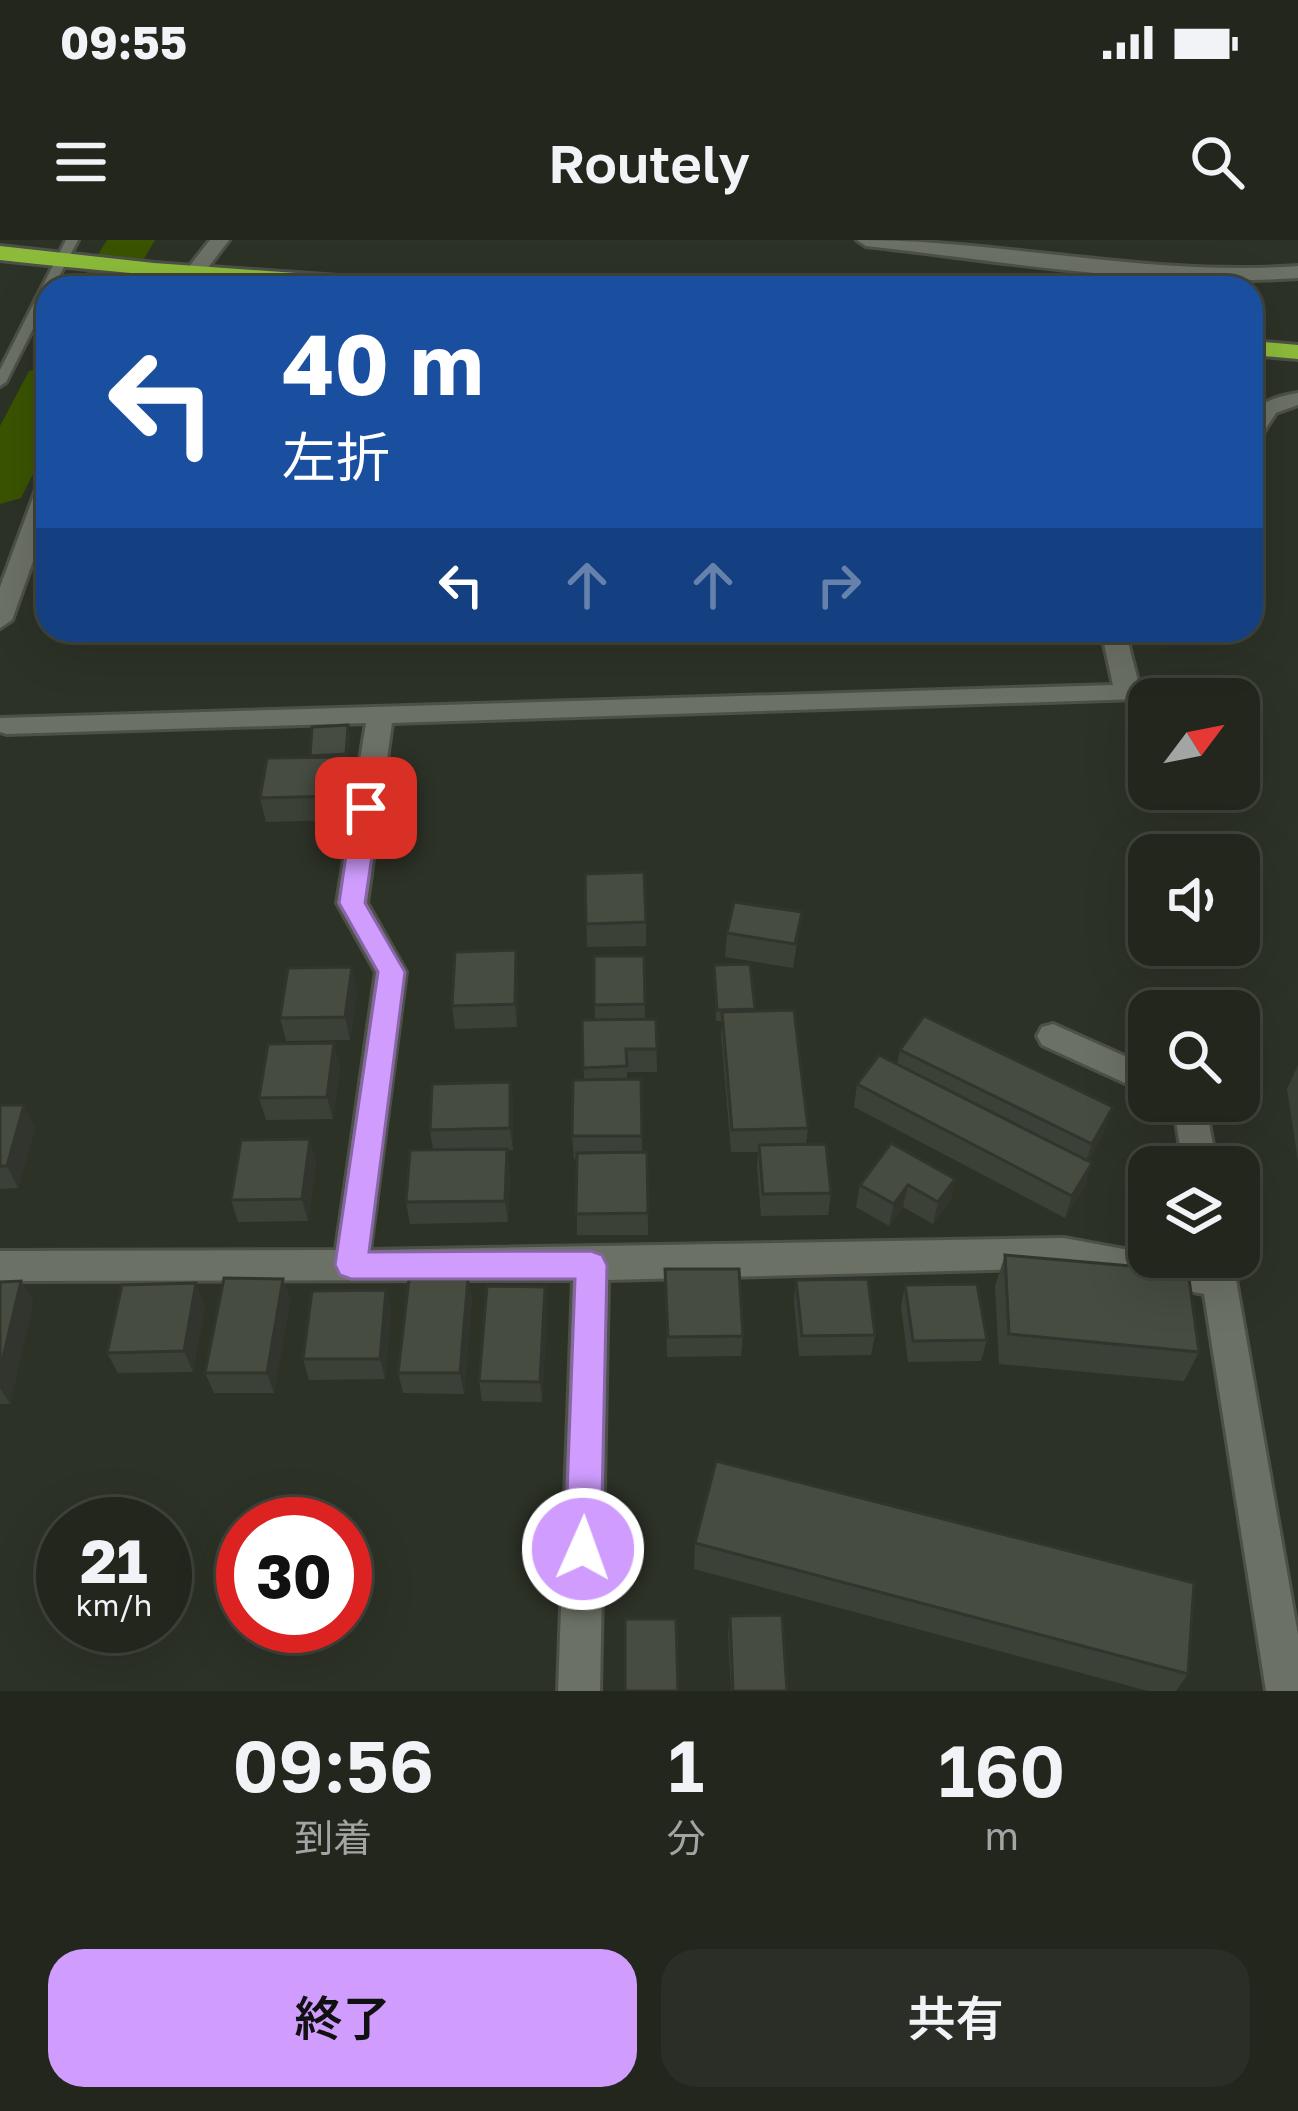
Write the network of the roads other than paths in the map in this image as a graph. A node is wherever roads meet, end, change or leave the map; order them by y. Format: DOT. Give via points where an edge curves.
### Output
graph roads {
  1 [pos="220,240"];
  2 [pos="866,240"];
  3 [pos="0,253"];
  4 [pos="73,255"];
  5 [pos="1298,272"];
  6 [pos="194,273"];
  7 [pos="161,276"];
  8 [pos="237,276"];
  9 [pos="1126,276"];
  10 [pos="1242,276"];
  11 [pos="36,319"];
  12 [pos="1263,349"];
  13 [pos="1298,352"];
  14 [pos="0,382"];
  15 [pos="1298,399"];
  16 [pos="1263,409"];
  17 [pos="36,520"];
  18 [pos="0,620"];
  19 [pos="1116,642"];
  20 [pos="380,714"];
  21 [pos="7,725"];
  22 [pos="1053,1036"];
  23 [pos="1128,1071"];
  24 [pos="1128,1260"];
  25 [pos="351,1265"];
  26 [pos="591,1265"];
  27 [pos="0,1266"];
  28 [pos="1218,1278"];
  29 [pos="579,1691"];
  30 [pos="1287,1691"];
  1 -- 6 [label="street"];
  2 -- 9 [label="street"];
  3 -- 4 [label="highway"];
  4 -- 7 [label="highway"];
  5 -- 10 [label="street"];
  6 -- 7 [label="highway"];
  6 -- 8 [label="highway"];
  11 -- 14 [label="lane"];
  12 -- 13 [label="highway"];
  15 -- 16 [label="street"];
  17 -- 18 [label="street"];
  19 -- 20 [label="street" via="1128,693"];
  20 -- 21 [label="street"];
  20 -- 25 [label="street" via="352,903 392,972"];
  22 -- 23 [label="street"];
  24 -- 26 [label="street" via="1064,1253"];
  25 -- 26 [label="street"];
  25 -- 27 [label="street"];
  26 -- 29 [label="street"];
  28 -- 30 [label="street"];
}
